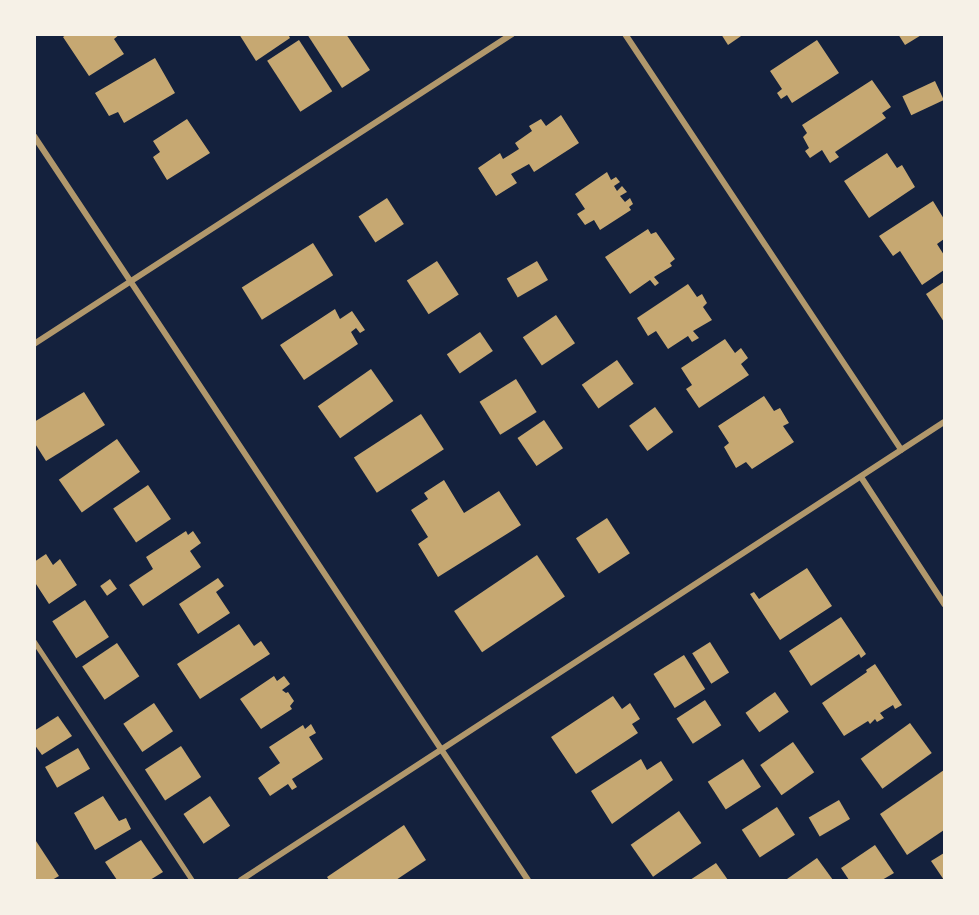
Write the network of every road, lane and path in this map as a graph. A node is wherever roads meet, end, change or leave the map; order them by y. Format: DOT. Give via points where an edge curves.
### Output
graph roads {
  1 [pos="512,34"];
  2 [pos="626,34"];
  3 [pos="34,136"];
  4 [pos="131,281"];
  5 [pos="34,344"];
  6 [pos="945,422"];
  7 [pos="901,450"];
  8 [pos="861,477"];
  9 [pos="945,604"];
  10 [pos="34,641"];
  11 [pos="442,750"];
  12 [pos="192,880"];
  13 [pos="241,880"];
  14 [pos="528,880"];
  1 -- 4 [label="street"];
  2 -- 7 [label="street"];
  3 -- 4 [label="street"];
  4 -- 5 [label="street"];
  4 -- 11 [label="street"];
  6 -- 7 [label="street"];
  7 -- 8 [label="street"];
  8 -- 9 [label="street"];
  8 -- 11 [label="street"];
  10 -- 12 [label="lane"];
  11 -- 13 [label="street"];
  11 -- 14 [label="street"];
}
